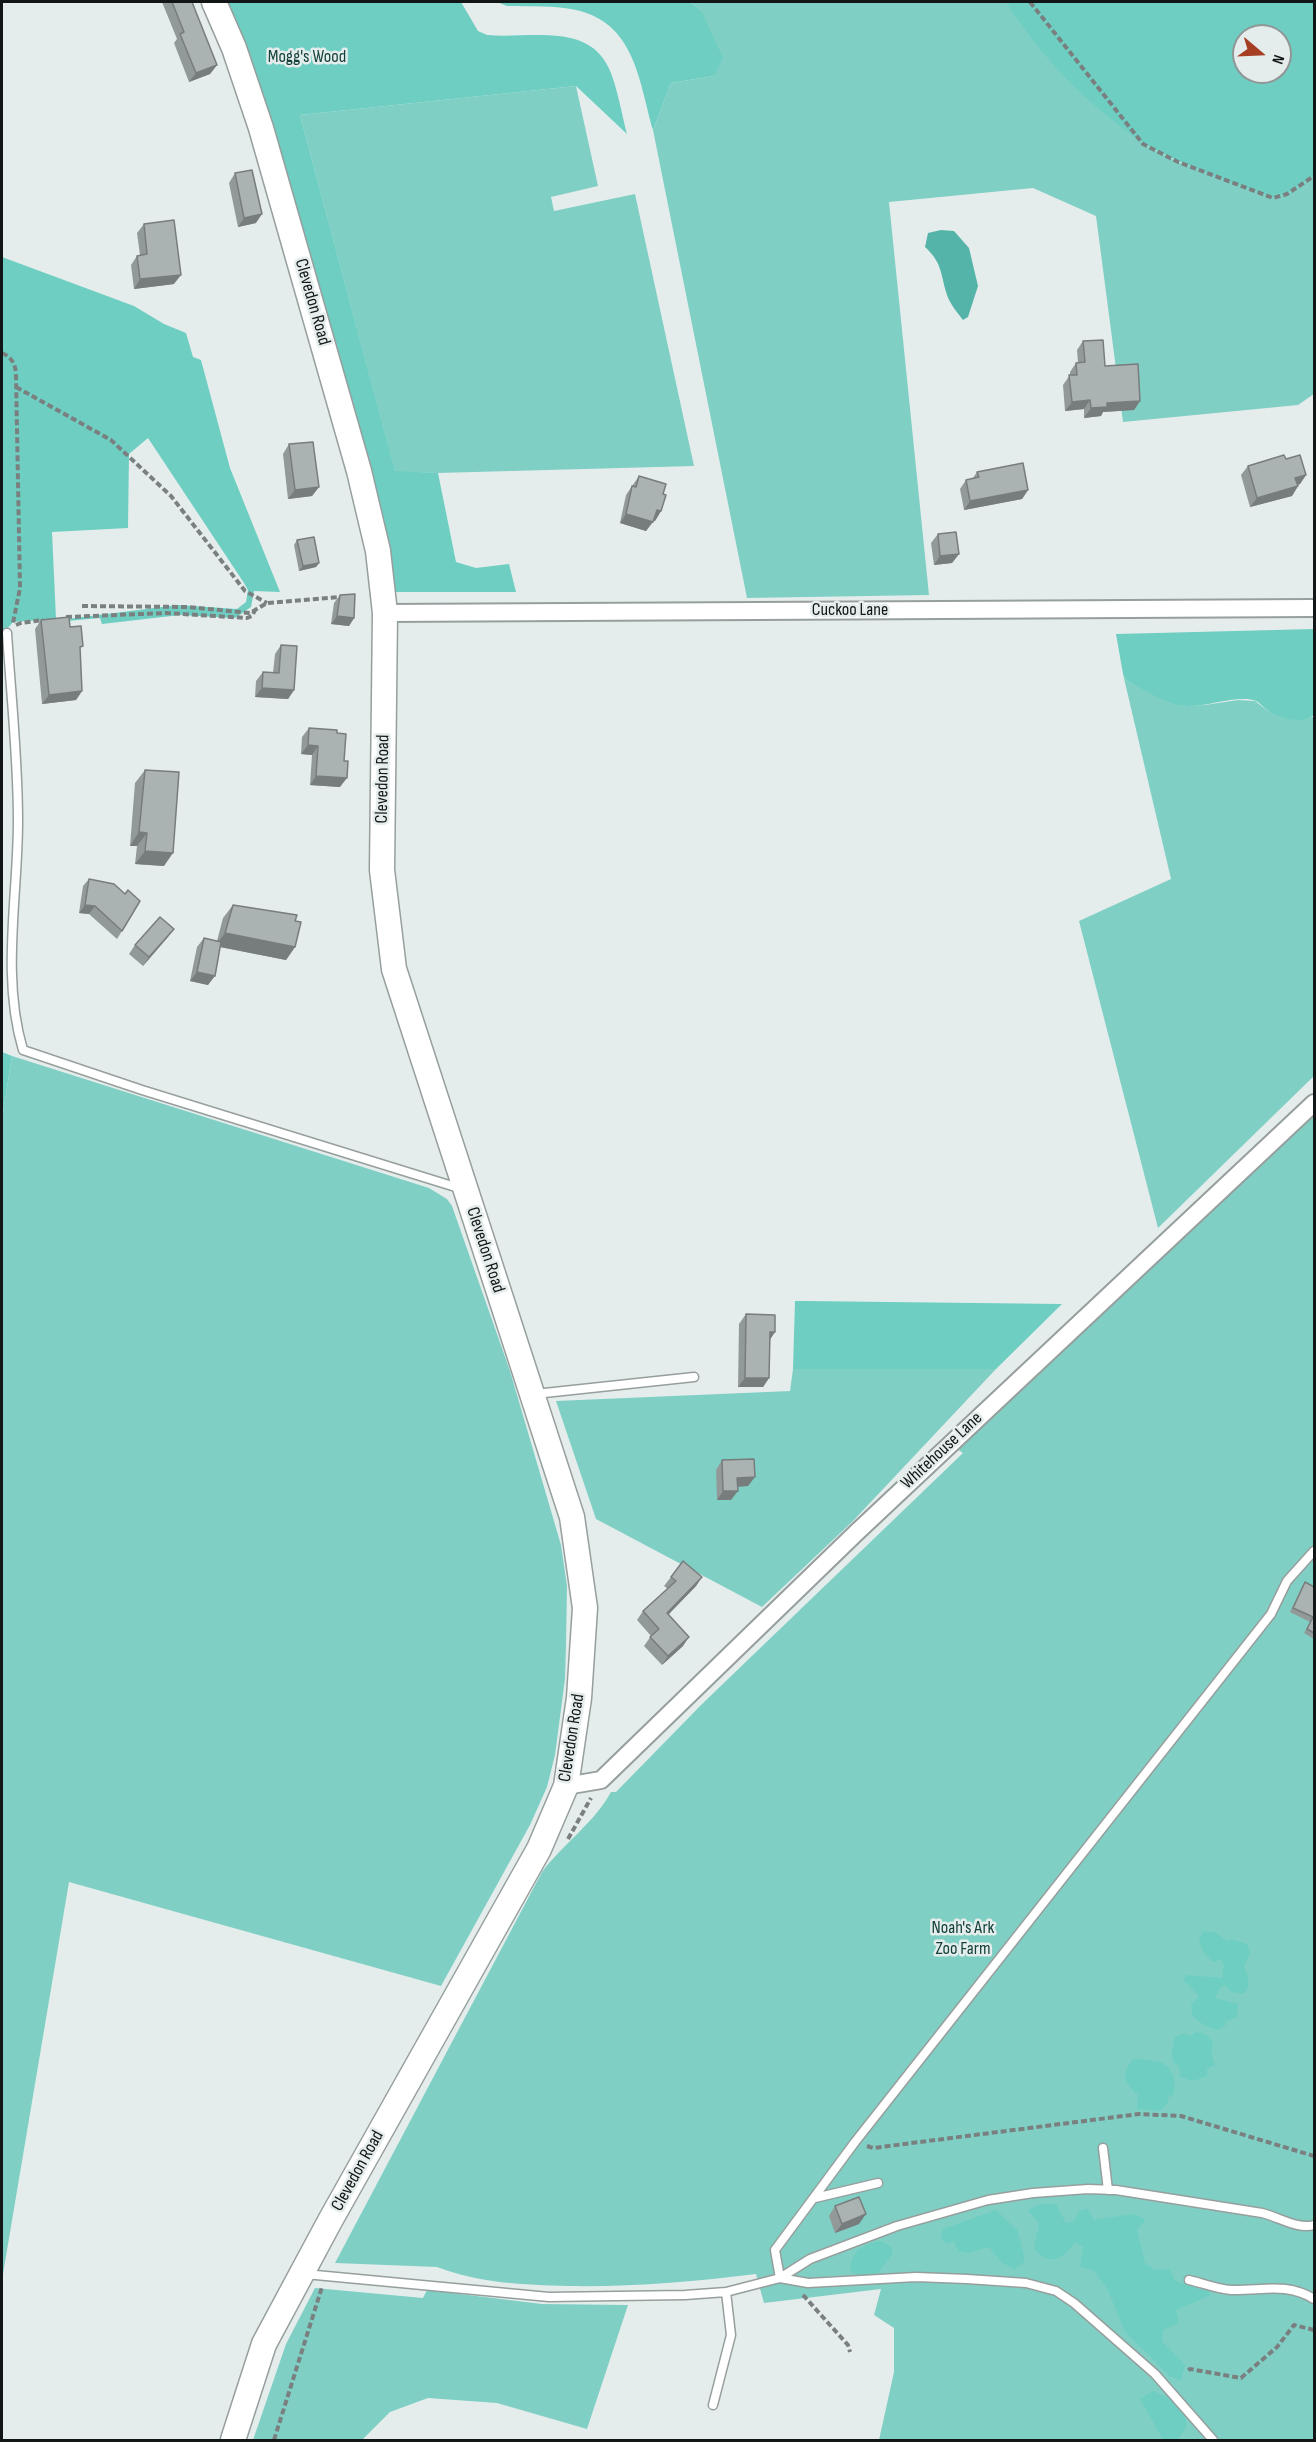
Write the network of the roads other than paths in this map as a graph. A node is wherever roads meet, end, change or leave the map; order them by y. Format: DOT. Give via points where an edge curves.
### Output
graph roads {
  1 [pos="214,2"];
  2 [pos="1314,609"];
  3 [pos="385,613"];
  4 [pos="7,633"];
  5 [pos="1314,1102"];
  6 [pos="465,1190"];
  7 [pos="694,1377"];
  8 [pos="532,1394"];
  9 [pos="1314,1551"];
  10 [pos="566,1786"];
  11 [pos="1103,2148"];
  12 [pos="878,2184"];
  13 [pos="1108,2190"];
  14 [pos="815,2198"];
  15 [pos="1314,2225"];
  16 [pos="313,2275"];
  17 [pos="780,2278"];
  18 [pos="1189,2280"];
  19 [pos="726,2292"];
  20 [pos="1314,2300"];
  21 [pos="713,2405"];
  22 [pos="233,2440"];
  23 [pos="1213,2440"];
  1 -- 3 [label="main road, Clevedon Road" via="261,128 359,471 378,551"];
  2 -- 3 [label="street, Cuckoo Lane"];
  3 -- 6 [label="main road, Clevedon Road" via="382,870 394,969"];
  4 -- 6 [label="lane" via="18,821 13,986 23,1050"];
  5 -- 10 [label="street, Whitehouse Lane" via="857,1532 601,1780"];
  6 -- 8 [label="main road, Clevedon Road"];
  7 -- 8 [label="lane"];
  8 -- 10 [label="main road, Clevedon Road" via="572,1517 585,1608 579,1698"];
  9 -- 14 [label="lane" via="1287,1581 1271,1614"];
  10 -- 16 [label="main road, Clevedon Road" via="538,1849"];
  11 -- 13 [label="lane"];
  12 -- 14 [label="lane"];
  13 -- 15 [label="lane" via="1262,2213 1302,2228"];
  13 -- 17 [label="lane" via="1033,2193 943,2211 810,2259"];
  14 -- 17 [label="lane" via="775,2250"];
  16 -- 19 [label="lane" via="549,2297"];
  16 -- 22 [label="main road, Clevedon Road" via="264,2344"];
  17 -- 19 [label="lane"];
  17 -- 23 [label="lane" via="808,2283 957,2278 1026,2283 1056,2291 1155,2374"];
  18 -- 20 [label="lane" via="1230,2290 1290,2288"];
  19 -- 21 [label="lane" via="731,2335"];
}
